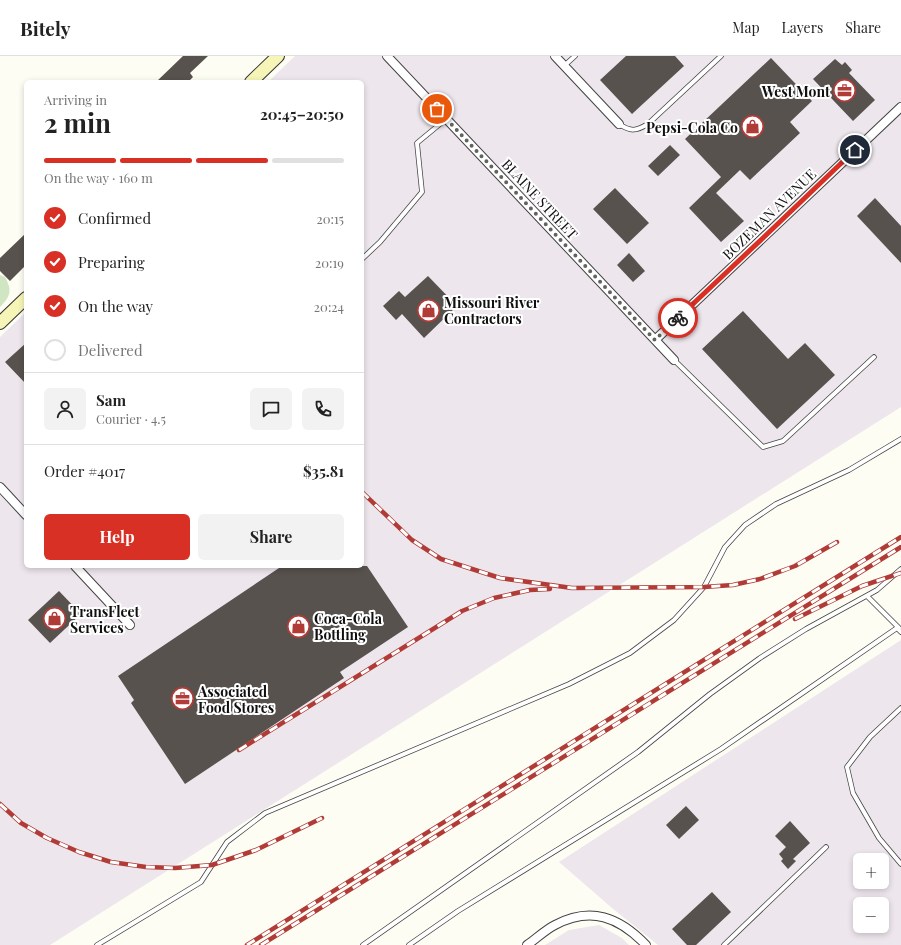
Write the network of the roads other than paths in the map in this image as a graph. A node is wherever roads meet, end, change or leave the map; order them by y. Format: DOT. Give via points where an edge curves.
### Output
graph roads {
  1 [pos="278,56"];
  2 [pos="387,56"];
  3 [pos="555,56"];
  4 [pos="575,56"];
  5 [pos="722,56"];
  6 [pos="564,66"];
  7 [pos="252,80"];
  8 [pos="901,107"];
  9 [pos="446,119"];
  10 [pos="619,124"];
  11 [pos="364,257"];
  12 [pos="24,300"];
  13 [pos="0,323"];
  14 [pos="655,340"];
  15 [pos="874,357"];
  16 [pos="674,360"];
  17 [pos="901,439"];
  18 [pos="0,488"];
  19 [pos="24,513"];
  20 [pos="77,568"];
  21 [pos="901,569"];
  22 [pos="867,596"];
  23 [pos="130,625"];
  24 [pos="899,628"];
  25 [pos="901,632"];
  26 [pos="901,708"];
  27 [pos="826,847"];
  28 [pos="901,864"];
  29 [pos="97,945"];
  30 [pos="363,945"];
  31 [pos="409,945"];
  32 [pos="527,945"];
  33 [pos="646,945"];
  34 [pos="724,945"];
  1 -- 7 [label="street"];
  2 -- 9 [label="street, BLAINE STREET"];
  3 -- 6 [label="street"];
  4 -- 6 [label="lane"];
  5 -- 10 [label="lane" via="648,124 638,130 627,129"];
  6 -- 10 [label="street"];
  8 -- 14 [label="street, BOZEMAN AVENUE"];
  9 -- 11 [label="lane" via="417,143 422,192"];
  9 -- 14 [label="street, BLAINE STREET"];
  12 -- 13 [label="street"];
  14 -- 16 [label="street, BLAINE STREET"];
  15 -- 16 [label="lane" via="783,441 763,447"];
  17 -- 29 [label="lane" via="849,470 776,504 745,525 725,547 704,587 674,620 630,653 569,684 265,813 227,842 201,882"];
  18 -- 19 [label="street"];
  20 -- 23 [label="street"];
  21 -- 22 [label="lane"];
  22 -- 24 [label="lane"];
  22 -- 30 [label="lane" via="806,629 760,658 638,752"];
  24 -- 25 [label="lane"];
  24 -- 31 [label="lane" via="721,749 458,911"];
  26 -- 28 [label="lane" via="870,737 847,767 853,793 878,838"];
  27 -- 34 [label="lane"];
  32 -- 33 [label="street" via="555,925 580,915 594,914 617,922"];
}
